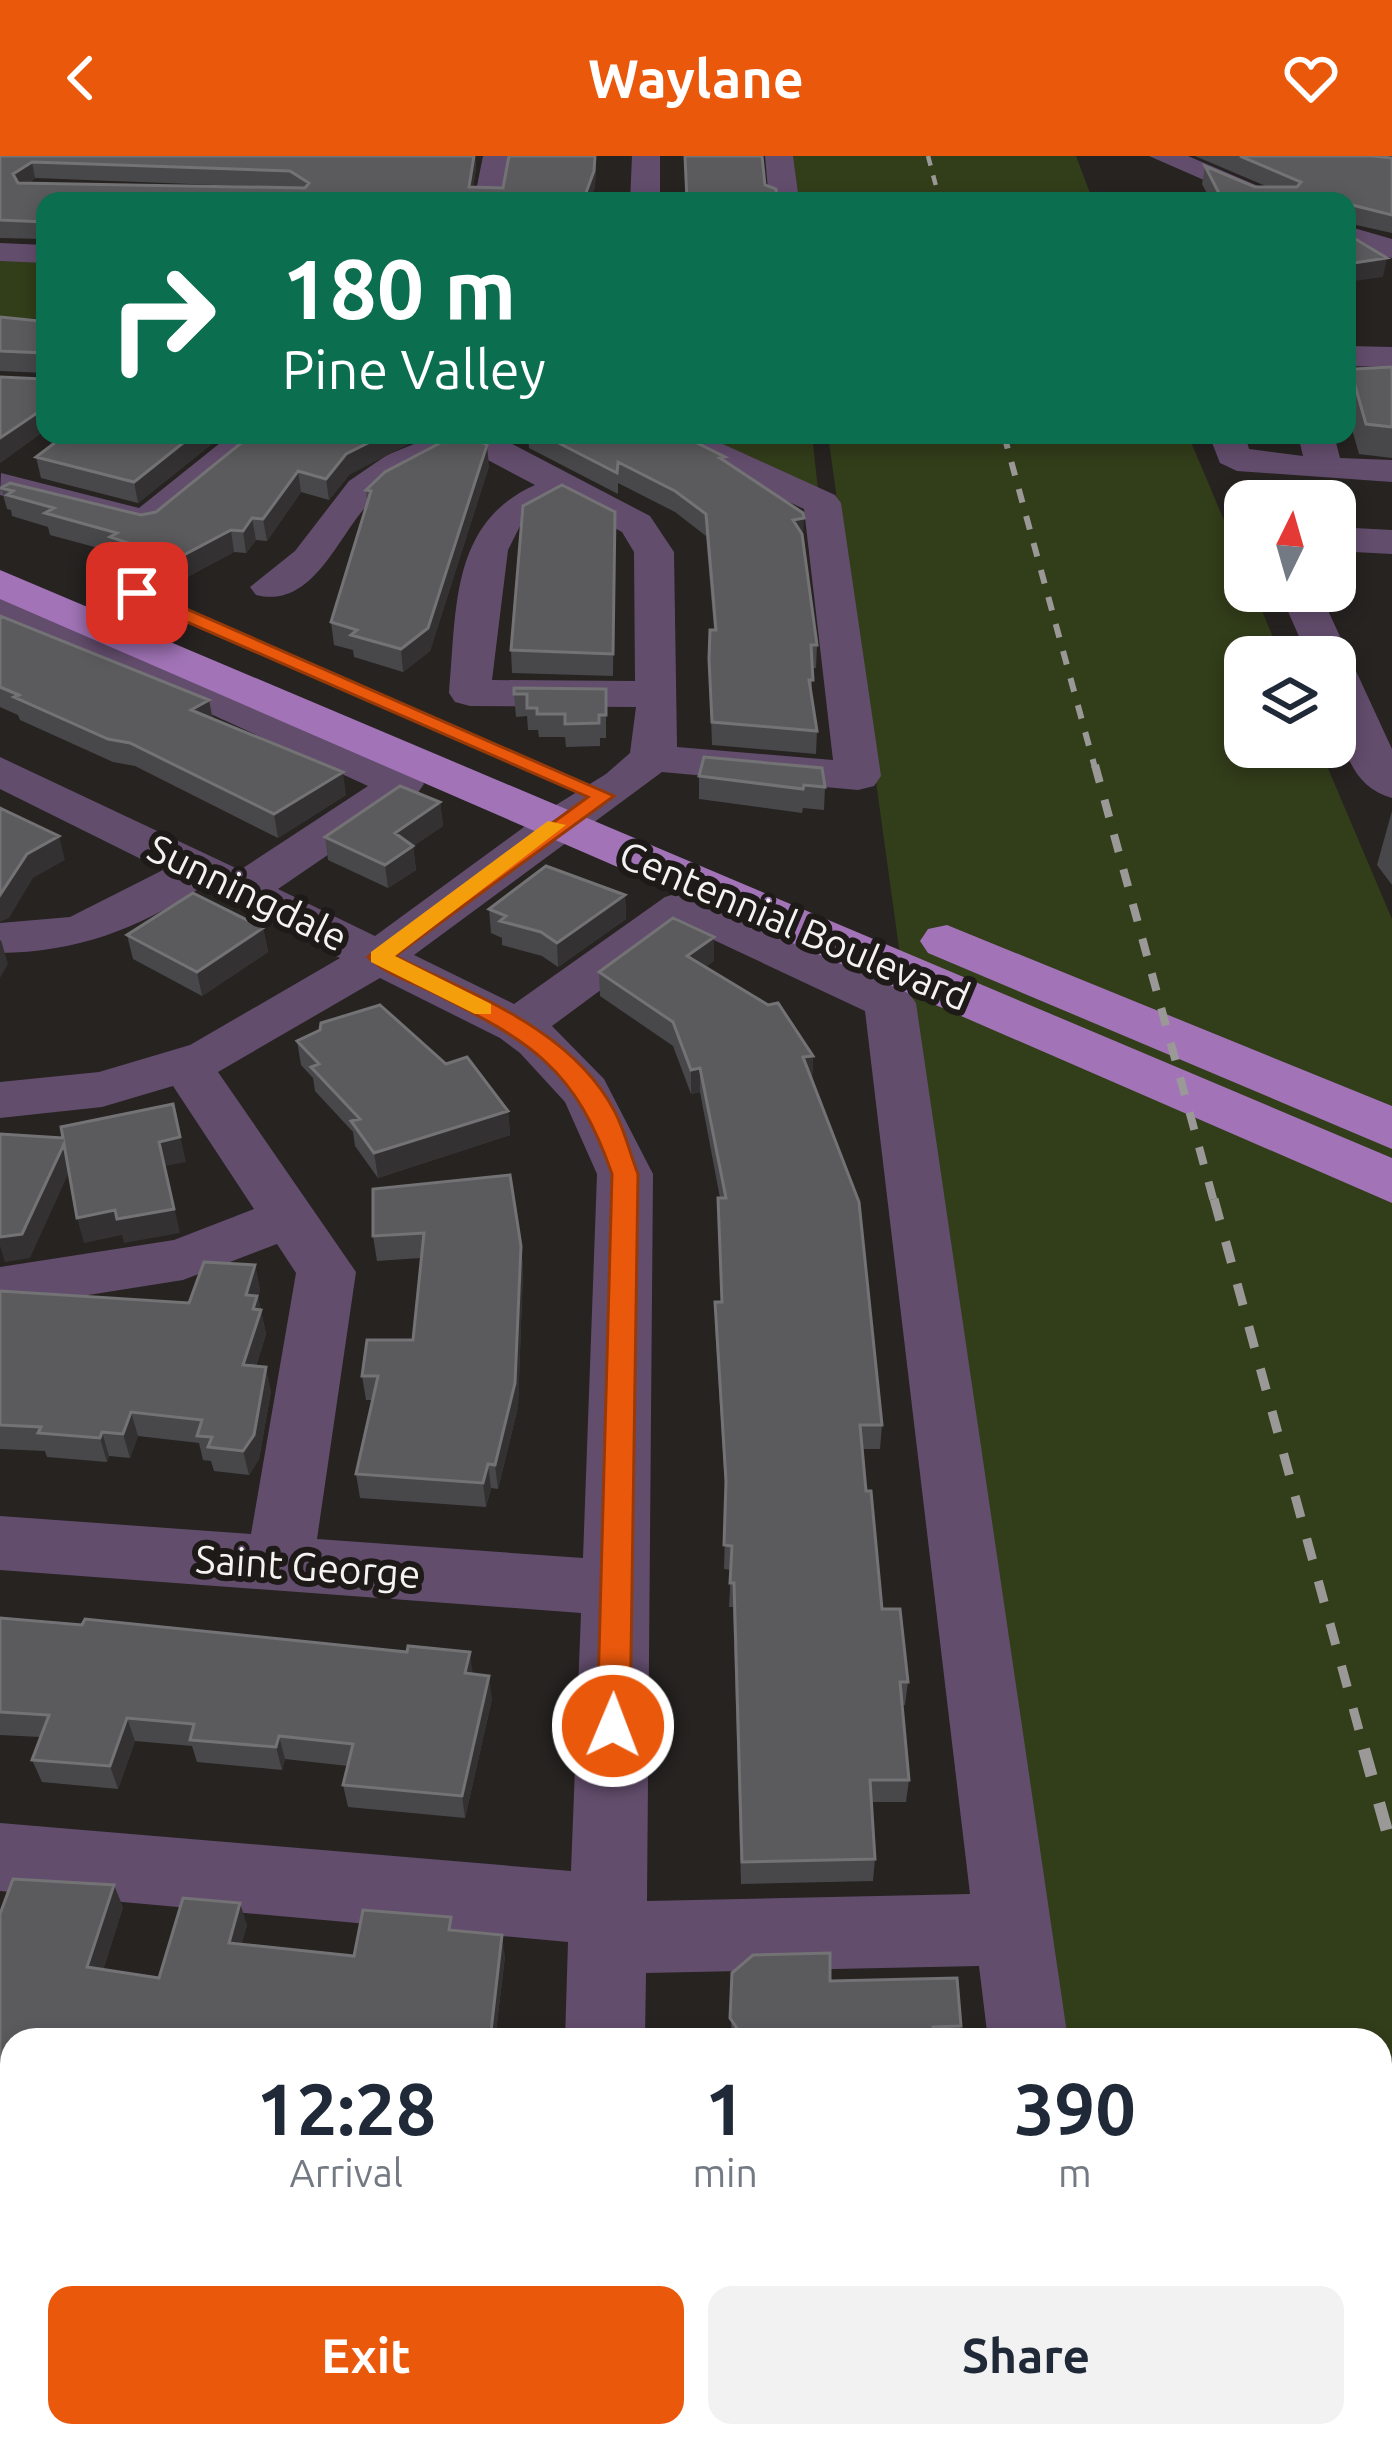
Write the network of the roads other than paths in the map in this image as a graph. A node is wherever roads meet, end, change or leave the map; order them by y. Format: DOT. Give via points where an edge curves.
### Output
graph roads {
  1 [pos="497,156"];
  2 [pos="646,156"];
  3 [pos="779,156"];
  4 [pos="1131,156"];
  5 [pos="1190,156"];
  6 [pos="1164,157"];
  7 [pos="491,192"];
  8 [pos="645,192"];
  9 [pos="783,192"];
  10 [pos="1213,192"];
  11 [pos="1255,192"];
  12 [pos="1356,225"];
  13 [pos="1392,236"];
  14 [pos="1356,239"];
  15 [pos="1392,249"];
  16 [pos="0,252"];
  17 [pos="36,254"];
  18 [pos="1356,356"];
  19 [pos="1392,357"];
  20 [pos="1356,384"];
  21 [pos="1392,386"];
  22 [pos="241,444"];
  23 [pos="448,444"];
  24 [pos="486,444"];
  25 [pos="694,444"];
  26 [pos="1229,444"];
  27 [pos="17,469"];
  28 [pos="1325,469"];
  29 [pos="1392,471"];
  30 [pos="568,485"];
  31 [pos="1392,507"];
  32 [pos="1356,540"];
  33 [pos="1392,542"];
  34 [pos="56,560"];
  35 [pos="0,584"];
  36 [pos="270,587"];
  37 [pos="0,610"];
  38 [pos="657,694"];
  39 [pos="1356,718"];
  40 [pos="651,758"];
  41 [pos="0,771"];
  42 [pos="1392,784"];
  43 [pos="581,810"];
  44 [pos="222,878"];
  45 [pos="0,938"];
  46 [pos="379,957"];
  47 [pos="518,1026"];
  48 [pos="185,1064"];
  49 [pos="0,1100"];
  50 [pos="1392,1129"];
  51 [pos="1392,1182"];
  52 [pos="284,1219"];
  53 [pos="0,1288"];
  54 [pos="0,1543"];
  55 [pos="279,1565"];
  56 [pos="616,1588"];
  57 [pos="0,1857"];
  58 [pos="609,1924"];
  59 [pos="1014,1929"];
  60 [pos="605,2028"];
  61 [pos="1026,2028"];
  1 -- 7 [label="street"];
  2 -- 8 [label="street"];
  3 -- 9 [label="street"];
  4 -- 10 [label="street"];
  5 -- 6 [label="street"];
  6 -- 11 [label="street"];
  12 -- 13 [label="street"];
  14 -- 15 [label="street"];
  16 -- 17 [label="street"];
  18 -- 19 [label="street"];
  20 -- 21 [label="street"];
  22 -- 27 [label="street" via="146,521"];
  23 -- 36 [label="street" via="379,475 352,499 315,557"];
  24 -- 30 [label="street"];
  25 -- 40 [label="street" via="823,503 858,776"];
  26 -- 28 [label="street" via="1250,463"];
  28 -- 29 [label="street"];
  28 -- 31 [label="street"];
  30 -- 38 [label="street" via="637,524 654,552"];
  30 -- 38 [label="street" via="521,507 497,529 484,570 470,693"];
  32 -- 33 [label="street"];
  34 -- 43 [label="main road, Centennial Boulevard"];
  35 -- 43 [label="main road, Centennial Boulevard"];
  37 -- 44 [label="street" via="400,784"];
  38 -- 40 [label="street"];
  39 -- 42 [label="street"];
  40 -- 43 [label="street"];
  41 -- 44 [label="street, Sunningdale"];
  43 -- 46 [label="street"];
  43 -- 50 [label="main road, Centennial Boulevard"];
  43 -- 51 [label="main road, Centennial Boulevard"];
  44 -- 45 [label="street" via="80,935"];
  44 -- 46 [label="street, Sunningdale"];
  46 -- 47 [label="street, Sunningdale"];
  46 -- 48 [label="street"];
  47 -- 56 [label="street, Sunningdale" via="550,1049 603,1112 625,1174"];
  47 -- 59 [label="street" via="682,908 890,1003"];
  48 -- 49 [label="street" via="103,1089"];
  48 -- 52 [label="street"];
  52 -- 53 [label="street" via="183,1259"];
  52 -- 55 [label="street" via="326,1272"];
  54 -- 55 [label="street, Saint George"];
  55 -- 56 [label="street, Saint George"];
  56 -- 58 [label="street, Sunningdale"];
  57 -- 58 [label="street"];
  58 -- 59 [label="street"];
  58 -- 60 [label="street, Sunningdale"];
  59 -- 61 [label="street"];
}
